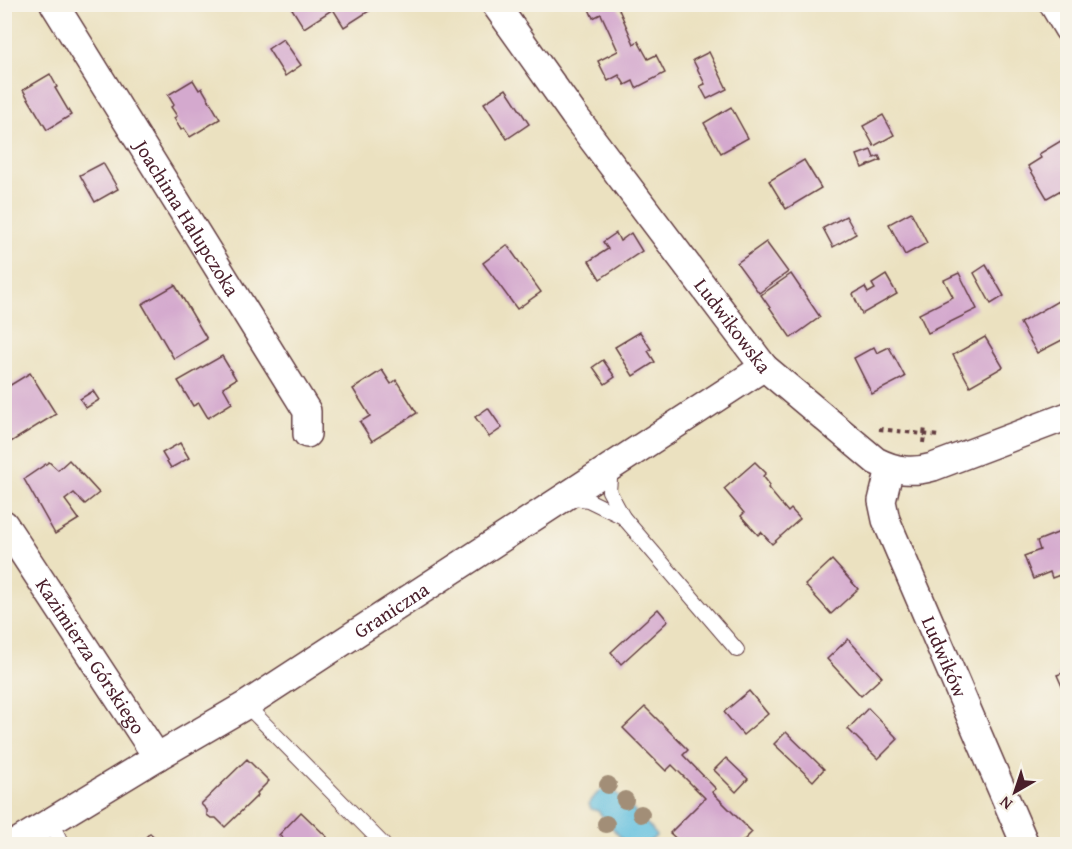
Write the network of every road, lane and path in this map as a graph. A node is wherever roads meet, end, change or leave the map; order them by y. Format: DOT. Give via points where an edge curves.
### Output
graph roads {
  1 [pos="54,4"];
  2 [pos="495,4"];
  3 [pos="1053,4"];
  4 [pos="1068,29"];
  5 [pos="764,367"];
  6 [pos="1068,416"];
  7 [pos="873,428"];
  8 [pos="307,434"];
  9 [pos="946,437"];
  10 [pos="611,467"];
  11 [pos="890,468"];
  12 [pos="565,497"];
  13 [pos="623,517"];
  14 [pos="4,524"];
  15 [pos="737,650"];
  16 [pos="246,705"];
  17 [pos="157,757"];
  18 [pos="57,833"];
  19 [pos="14,844"];
  20 [pos="383,844"];
  21 [pos="1025,844"];
  1 -- 8 [label="street, Joachima Halupczoka" via="307,411"];
  2 -- 5 [label="street, Ludwikowska"];
  3 -- 4 [label="street"];
  5 -- 10 [label="street, Graniczna"];
  5 -- 11 [label="street, Ludwikowska" via="861,449"];
  6 -- 11 [label="street, Ludwikowska" via="933,467 917,471"];
  7 -- 9 [label="path"];
  10 -- 12 [label="street, Graniczna"];
  10 -- 13 [label="lane" via="609,491"];
  11 -- 21 [label="street, Ludwików" via="882,501 886,520"];
  12 -- 13 [label="lane" via="588,500"];
  12 -- 16 [label="street, Graniczna"];
  13 -- 15 [label="lane"];
  14 -- 17 [label="street, Kazimierza Górskiego"];
  16 -- 17 [label="street, Graniczna"];
  16 -- 20 [label="lane"];
  17 -- 18 [label="street, Graniczna"];
  18 -- 19 [label="street, Graniczna"];
}
